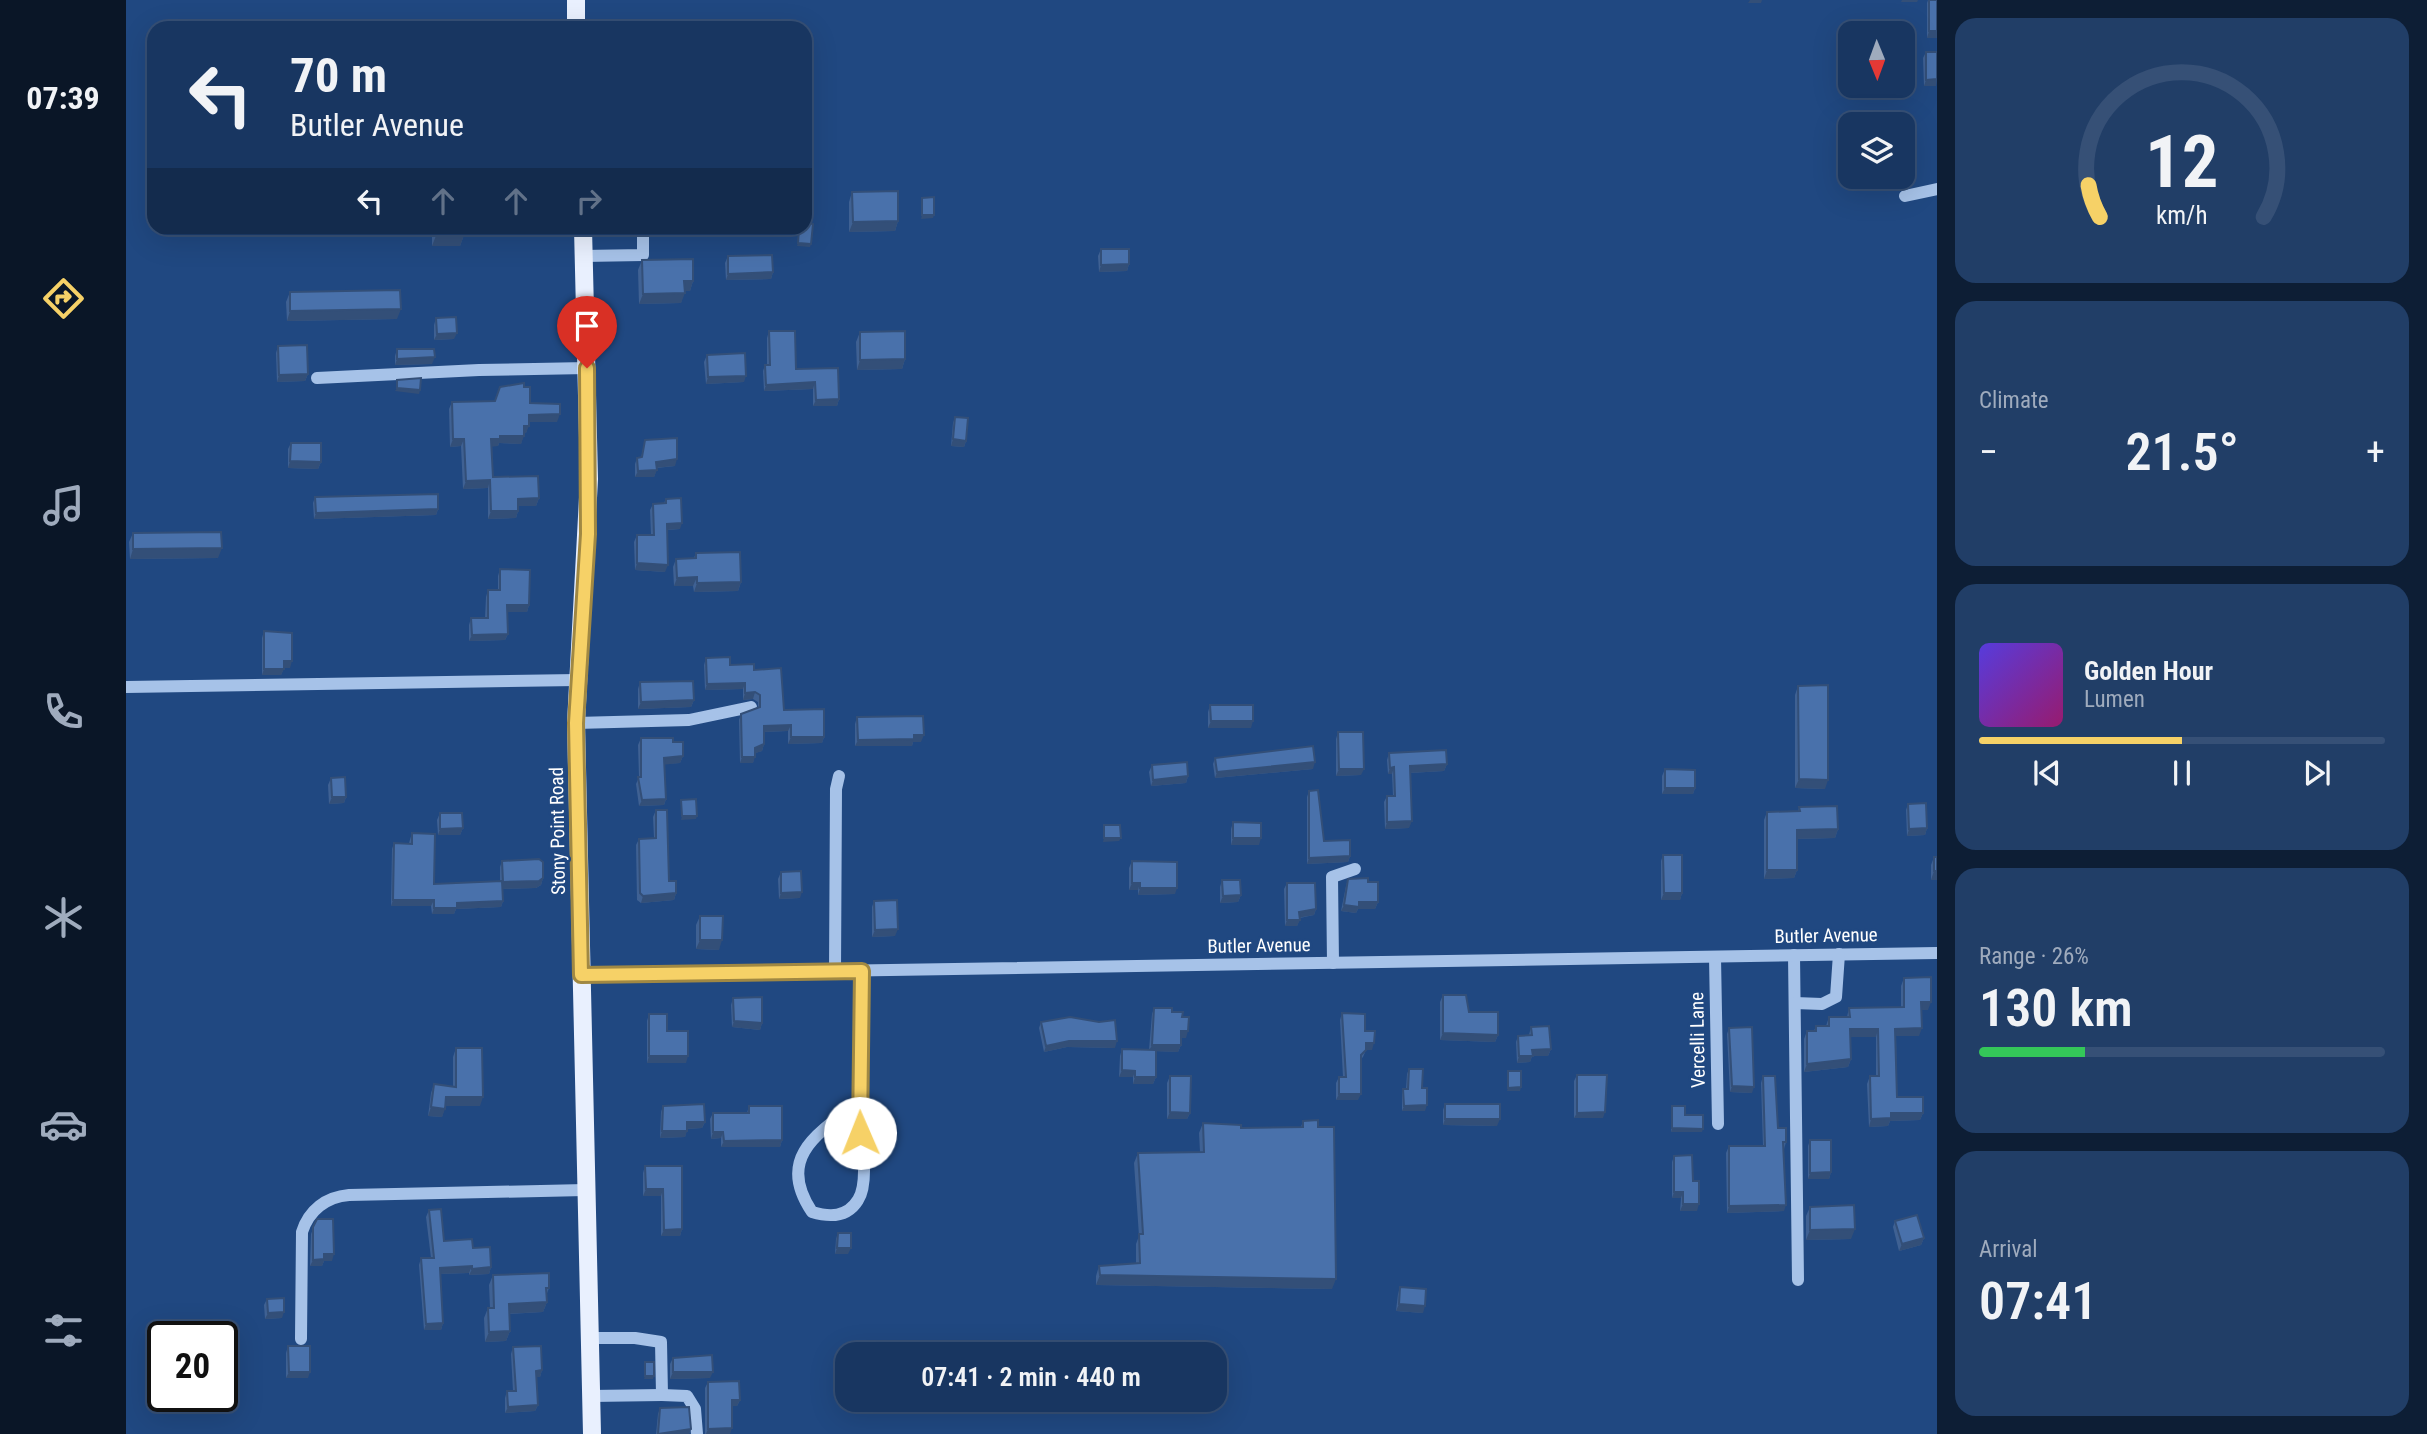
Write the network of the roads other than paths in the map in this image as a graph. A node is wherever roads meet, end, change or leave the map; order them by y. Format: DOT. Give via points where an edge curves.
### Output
graph roads {
  1 [pos="576,0"];
  2 [pos="576,21"];
  3 [pos="1937,189"];
  4 [pos="1905,196"];
  5 [pos="583,235"];
  6 [pos="642,235"];
  7 [pos="583,256"];
  8 [pos="587,368"];
  9 [pos="317,378"];
  10 [pos="577,680"];
  11 [pos="126,687"];
  12 [pos="751,707"];
  13 [pos="576,723"];
  14 [pos="839,776"];
  15 [pos="1355,869"];
  16 [pos="1937,953"];
  17 [pos="1839,954"];
  18 [pos="1794,955"];
  19 [pos="1715,957"];
  20 [pos="1333,963"];
  21 [pos="835,971"];
  22 [pos="862,971"];
  23 [pos="581,975"];
  24 [pos="1795,1003"];
  25 [pos="859,1103"];
  26 [pos="1718,1124"];
  27 [pos="585,1190"];
  28 [pos="1798,1280"];
  29 [pos="590,1338"];
  30 [pos="302,1339"];
  31 [pos="662,1395"];
  32 [pos="591,1396"];
  33 [pos="592,1434"];
  34 [pos="697,1434"];
  1 -- 2 [label="main road"];
  3 -- 4 [label="street"];
  5 -- 7 [label="main road, Stony Point Road"];
  6 -- 7 [label="street" via="643,256"];
  7 -- 8 [label="main road, Stony Point Road"];
  8 -- 9 [label="street"];
  8 -- 10 [label="main road, Stony Point Road" via="588,534"];
  10 -- 11 [label="street"];
  10 -- 13 [label="main road, Stony Point Road"];
  12 -- 13 [label="street" via="689,720"];
  13 -- 23 [label="main road, Stony Point Road"];
  14 -- 21 [label="street"];
  15 -- 20 [label="street" via="1332,877"];
  16 -- 17 [label="street, Butler Avenue"];
  17 -- 18 [label="street, Butler Avenue"];
  17 -- 24 [label="street" via="1836,997 1822,1004"];
  18 -- 19 [label="street, Butler Avenue"];
  18 -- 24 [label="street"];
  19 -- 20 [label="street, Butler Avenue"];
  19 -- 26 [label="street, Vercelli Lane"];
  20 -- 22 [label="street, Butler Avenue"];
  21 -- 22 [label="street, Butler Avenue"];
  21 -- 23 [label="street, Butler Avenue"];
  22 -- 25 [label="street"];
  23 -- 27 [label="main road, Stony Point Road"];
  24 -- 28 [label="street"];
  25 -- 25 [label="street" via="863,1178 859,1199 846,1212 830,1217 811,1212 801,1196 799,1175 807,1142"];
  27 -- 29 [label="main road, Stony Point Road"];
  27 -- 30 [label="street" via="349,1195 326,1202 309,1216 302,1232"];
  29 -- 31 [label="street" via="661,1342"];
  29 -- 32 [label="main road, Stony Point Road"];
  31 -- 32 [label="street"];
  31 -- 34 [label="street" via="691,1400"];
  32 -- 33 [label="main road, Stony Point Road"];
}
